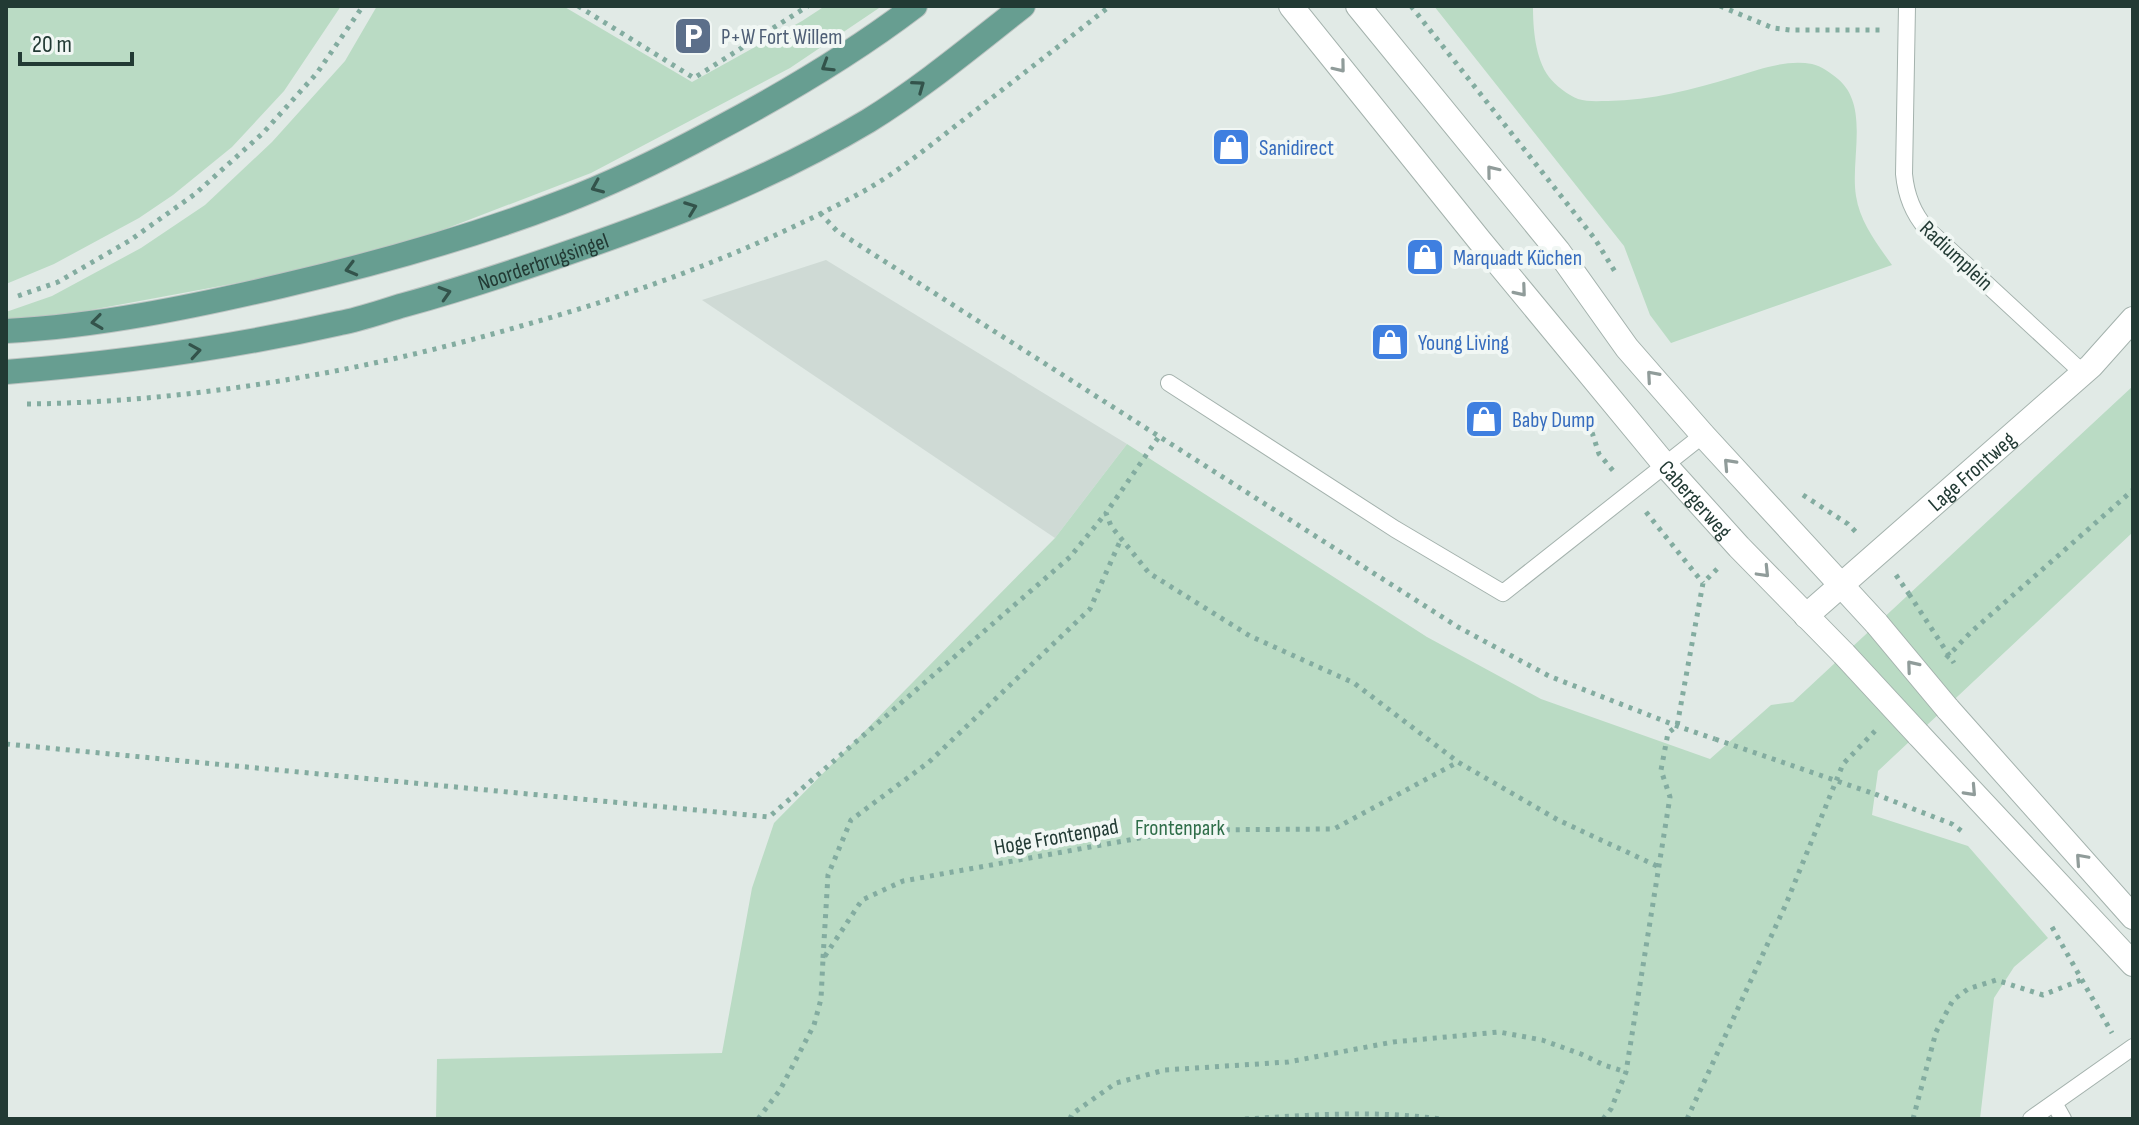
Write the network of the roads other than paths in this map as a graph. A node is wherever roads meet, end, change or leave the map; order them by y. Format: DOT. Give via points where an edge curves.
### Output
graph roads {
  1 [pos="915,6"];
  2 [pos="1023,6"];
  3 [pos="1291,6"];
  4 [pos="1358,6"];
  5 [pos="1907,6"];
  6 [pos="2133,319"];
  7 [pos="6,331"];
  8 [pos="6,372"];
  9 [pos="2083,373"];
  10 [pos="1169,383"];
  11 [pos="1703,435"];
  12 [pos="1665,465"];
  13 [pos="1841,586"];
  14 [pos="1806,616"];
  15 [pos="2133,917"];
  16 [pos="2133,964"];
  17 [pos="2128,1050"];
  18 [pos="2054,1103"];
  19 [pos="2031,1119"];
  20 [pos="2063,1119"];
  1 -- 7 [label="main road, one-way" via="752,111 659,160 536,212 384,260 240,295 133,316"];
  8 -- 2 [label="main road, Noorderbrugsingel, one-way" via="196,351 343,323 604,241 719,197 817,150 923,84"];
  3 -- 12 [label="street, Cabergerweg, one-way"];
  11 -- 4 [label="street, one-way" via="1627,348 1558,251"];
  5 -- 9 [label="lane, Radiumplein" via="1904,174 1917,217"];
  6 -- 9 [label="street, Lage Frontweg"];
  9 -- 13 [label="street, Lage Frontweg"];
  10 -- 12 [label="lane" via="1503,593"];
  11 -- 12 [label="lane"];
  13 -- 11 [label="street, one-way"];
  12 -- 14 [label="street, Cabergerweg, one-way"];
  13 -- 14 [label="street, Lage Frontweg"];
  15 -- 13 [label="street, one-way, bridge"];
  14 -- 16 [label="street, Cabergerweg, one-way, bridge"];
  17 -- 18 [label="lane"];
  18 -- 19 [label="lane"];
  18 -- 20 [label="lane"];
}
